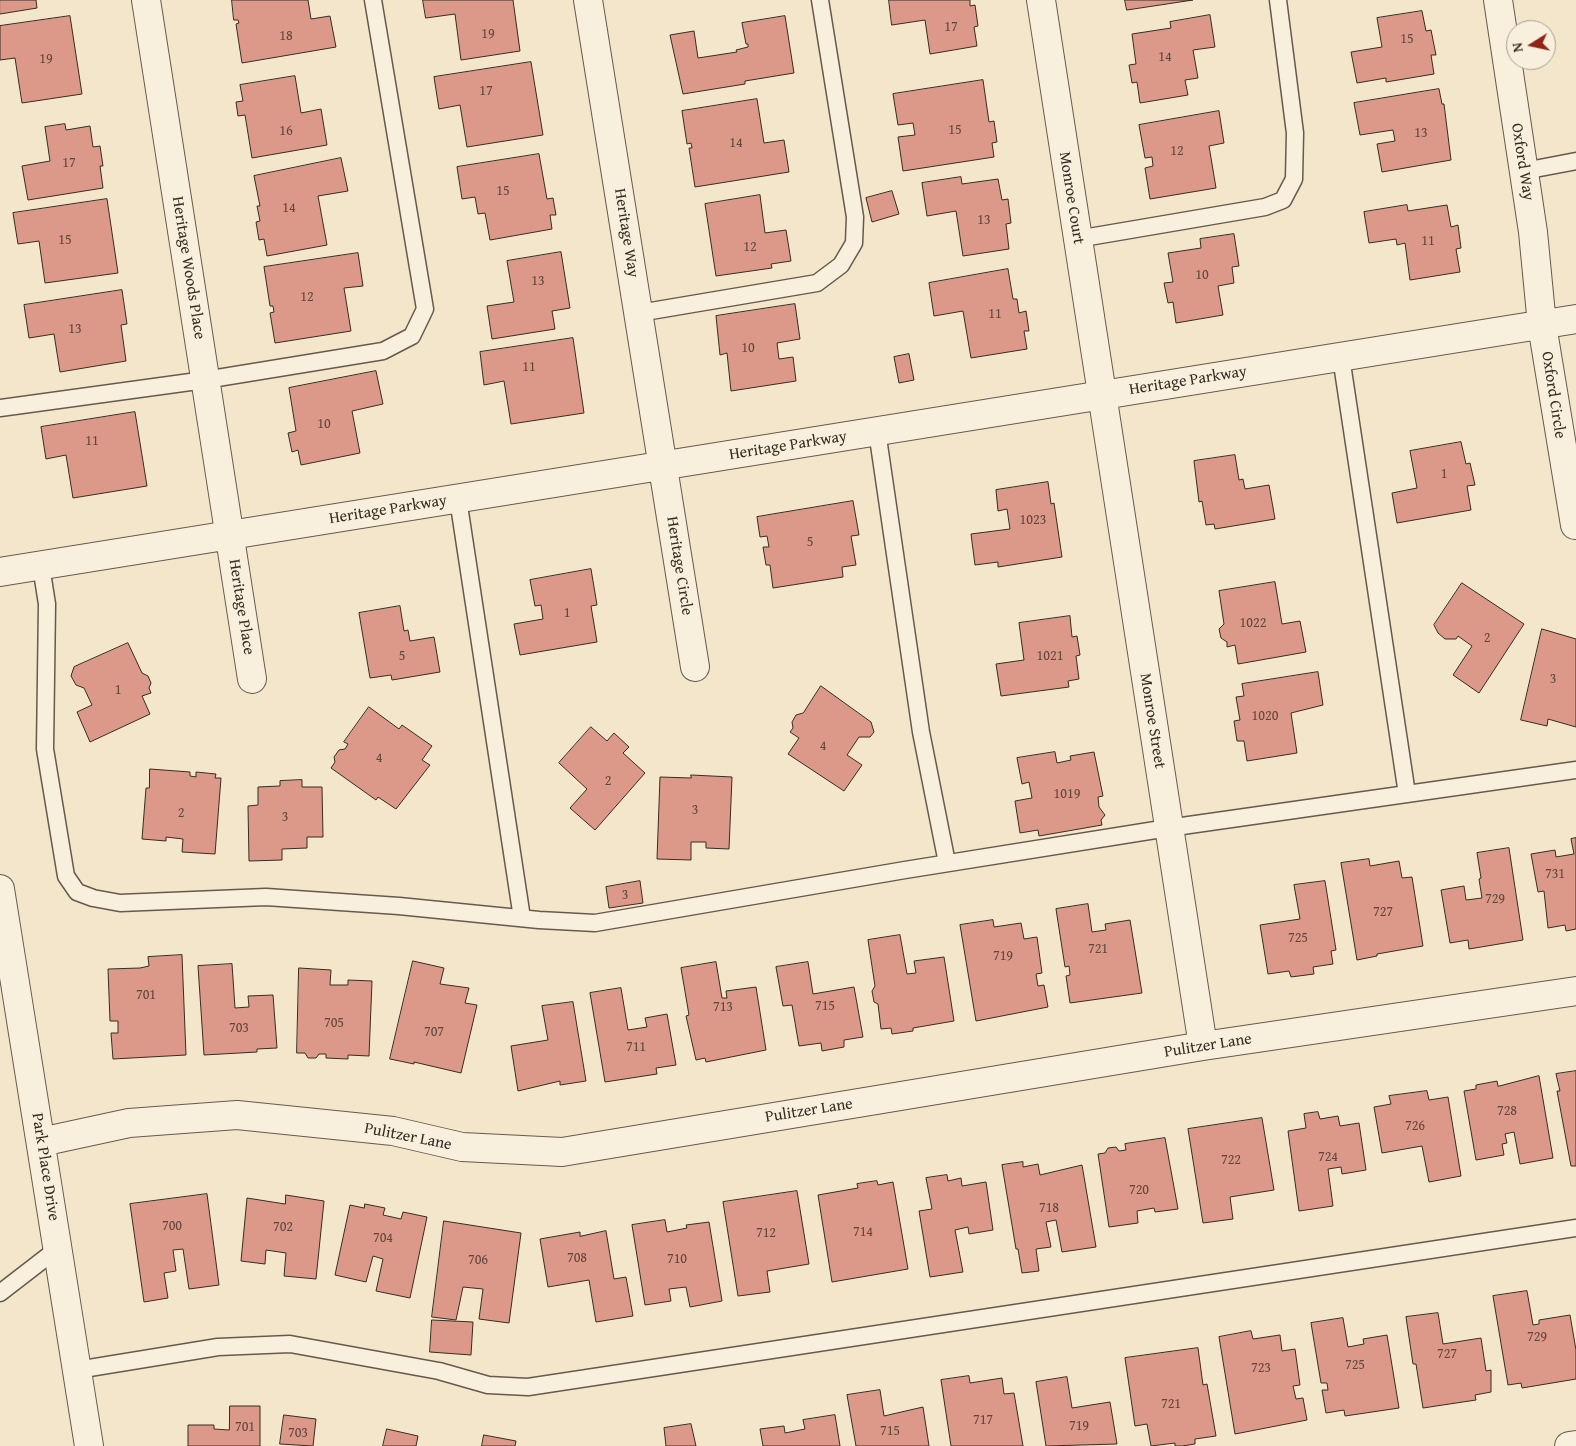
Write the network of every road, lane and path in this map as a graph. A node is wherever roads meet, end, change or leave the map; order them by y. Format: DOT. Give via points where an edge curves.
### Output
graph roads {
  1 [pos="146,0"];
  2 [pos="373,0"];
  3 [pos="588,0"];
  4 [pos="820,0"];
  5 [pos="1041,0"];
  6 [pos="1278,0"];
  7 [pos="1498,0"];
  8 [pos="1576,161"];
  9 [pos="1524,171"];
  10 [pos="1077,239"];
  11 [pos="639,313"];
  12 [pos="1576,319"];
  13 [pos="1542,325"];
  14 [pos="1341,357"];
  15 [pos="206,380"];
  16 [pos="1101,395"];
  17 [pos="0,408"];
  18 [pos="877,431"];
  19 [pos="664,466"];
  20 [pos="458,499"];
  21 [pos="1575,525"];
  22 [pos="230,536"];
  23 [pos="41,566"];
  24 [pos="0,572"];
  25 [pos="695,667"];
  26 [pos="252,679"];
  27 [pos="1576,770"];
  28 [pos="1407,794"];
  29 [pos="1168,828"];
  30 [pos="947,863"];
  31 [pos="0,889"];
  32 [pos="522,918"];
  33 [pos="1576,991"];
  34 [pos="1203,1046"];
  35 [pos="41,1142"];
  36 [pos="1576,1228"];
  37 [pos="58,1249"];
  38 [pos="0,1293"];
  39 [pos="77,1370"];
  40 [pos="1576,1445"];
  41 [pos="89,1446"];
  42 [pos="1569,1446"];
  1 -- 15 [label="street, Heritage Woods Place"];
  2 -- 15 [label="lane" via="425,309 412,336 382,351"];
  3 -- 11 [label="street, Heritage Way"];
  4 -- 11 [label="lane" via="855,217 854,243 841,265 816,283"];
  5 -- 10 [label="street, Monroe Court"];
  6 -- 10 [label="lane" via="1295,133 1294,179 1283,200 1265,207"];
  7 -- 9 [label="street, Oxford Way"];
  8 -- 9 [label="lane"];
  9 -- 13 [label="street, Oxford Way"];
  10 -- 16 [label="street, Monroe Court"];
  11 -- 19 [label="street, Heritage Way"];
  12 -- 13 [label="street, Heritage Parkway"];
  13 -- 14 [label="street, Heritage Parkway"];
  13 -- 21 [label="street, Oxford Circle"];
  14 -- 16 [label="street, Heritage Parkway"];
  14 -- 28 [label="lane"];
  15 -- 17 [label="lane"];
  15 -- 22 [label="street, Heritage Woods Place"];
  16 -- 18 [label="street, Heritage Parkway"];
  16 -- 29 [label="street, Monroe Street"];
  18 -- 19 [label="street, Heritage Parkway"];
  18 -- 30 [label="lane" via="921,732"];
  19 -- 20 [label="street, Heritage Parkway"];
  19 -- 25 [label="street, Heritage Circle"];
  20 -- 22 [label="street, Heritage Parkway"];
  20 -- 32 [label="lane"];
  22 -- 23 [label="street, Heritage Parkway"];
  22 -- 26 [label="street, Heritage Place"];
  23 -- 24 [label="street, Heritage Parkway"];
  23 -- 32 [label="lane" via="47,604 45,749 66,876 77,892 120,903 266,898"];
  27 -- 28 [label="lane"];
  28 -- 29 [label="lane"];
  29 -- 30 [label="lane"];
  29 -- 34 [label="street, Monroe Street"];
  30 -- 32 [label="lane" via="595,923"];
  31 -- 35 [label="street, Park Place Drive"];
  33 -- 34 [label="street, Pulitzer Lane"];
  34 -- 35 [label="street, Pulitzer Lane" via="562,1152 462,1147 393,1131 237,1115 130,1123"];
  35 -- 37 [label="street, Park Place Drive"];
  36 -- 39 [label="lane" via="528,1387 488,1385 438,1371 290,1344 218,1347"];
  37 -- 38 [label="lane"];
  37 -- 39 [label="street, Park Place Drive"];
  39 -- 41 [label="street, Park Place Drive"];
  40 -- 42 [label="street"];
}
